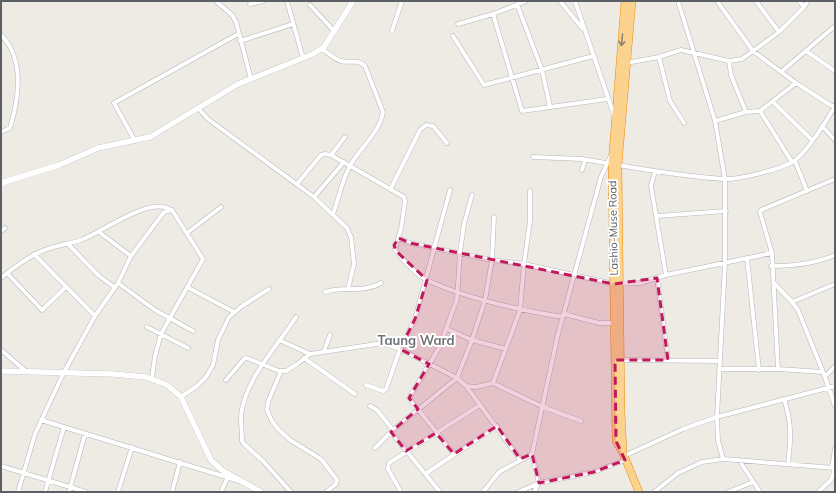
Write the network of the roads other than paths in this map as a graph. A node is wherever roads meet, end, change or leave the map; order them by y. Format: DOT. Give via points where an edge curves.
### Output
graph roads {
  1 [pos="216,1"];
  2 [pos="262,1"];
  3 [pos="287,1"];
  4 [pos="402,1"];
  5 [pos="526,1"];
  6 [pos="560,1"];
  7 [pos="575,1"];
  8 [pos="625,1"];
  9 [pos="632,1"];
  10 [pos="678,1"];
  11 [pos="717,1"];
  12 [pos="756,1"];
  13 [pos="799,1"];
  14 [pos="808,1"];
  15 [pos="350,2"];
  16 [pos="250,4"];
  17 [pos="517,4"];
  18 [pos="310,5"];
  19 [pos="804,7"];
  20 [pos="494,14"];
  21 [pos="294,24"];
  22 [pos="458,24"];
  23 [pos="835,26"];
  24 [pos="334,31"];
  25 [pos="392,31"];
  26 [pos="585,32"];
  27 [pos="779,32"];
  28 [pos="238,34"];
  29 [pos="1,35"];
  30 [pos="453,36"];
  31 [pos="240,41"];
  32 [pos="322,49"];
  33 [pos="753,51"];
  34 [pos="806,51"];
  35 [pos="695,52"];
  36 [pos="593,56"];
  37 [pos="659,57"];
  38 [pos="303,58"];
  39 [pos="729,61"];
  40 [pos="624,62"];
  41 [pos="542,70"];
  42 [pos="835,71"];
  43 [pos="781,72"];
  44 [pos="512,78"];
  45 [pos="251,79"];
  46 [pos="796,83"];
  47 [pos="607,99"];
  48 [pos="773,102"];
  49 [pos="550,107"];
  50 [pos="835,107"];
  51 [pos="198,108"];
  52 [pos="760,111"];
  53 [pos="746,112"];
  54 [pos="616,121"];
  55 [pos="715,121"];
  56 [pos="684,123"];
  57 [pos="822,126"];
  58 [pos="620,130"];
  59 [pos="1,132"];
  60 [pos="345,137"];
  61 [pos="812,140"];
  62 [pos="835,140"];
  63 [pos="135,141"];
  64 [pos="446,143"];
  65 [pos="617,146"];
  66 [pos="331,155"];
  67 [pos="533,157"];
  68 [pos="585,160"];
  69 [pos="793,161"];
  70 [pos="344,162"];
  71 [pos="606,163"];
  72 [pos="350,165"];
  73 [pos="618,165"];
  74 [pos="582,170"];
  75 [pos="655,172"];
  76 [pos="725,179"];
  77 [pos="835,179"];
  78 [pos="1,183"];
  79 [pos="297,184"];
  80 [pos="391,188"];
  81 [pos="450,190"];
  82 [pos="530,191"];
  83 [pos="807,191"];
  84 [pos="472,195"];
  85 [pos="314,197"];
  86 [pos="222,207"];
  87 [pos="172,210"];
  88 [pos="726,211"];
  89 [pos="333,214"];
  90 [pos="657,216"];
  91 [pos="494,217"];
  92 [pos="99,232"];
  93 [pos="187,233"];
  94 [pos="399,238"];
  95 [pos="68,244"];
  96 [pos="434,247"];
  97 [pos="460,253"];
  98 [pos="772,253"];
  99 [pos="34,254"];
  100 [pos="835,255"];
  101 [pos="131,256"];
  102 [pos="748,258"];
  103 [pos="492,260"];
  104 [pos="725,263"];
  105 [pos="524,264"];
  106 [pos="771,266"];
  107 [pos="7,273"];
  108 [pos="574,274"];
  109 [pos="666,275"];
  110 [pos="1,278"];
  111 [pos="657,278"];
  112 [pos="427,280"];
  113 [pos="773,282"];
  114 [pos="118,283"];
  115 [pos="381,283"];
  116 [pos="617,284"];
  117 [pos="835,284"];
  118 [pos="66,287"];
  119 [pos="114,287"];
  120 [pos="187,287"];
  121 [pos="269,289"];
  122 [pos="348,289"];
  123 [pos="325,292"];
  124 [pos="457,292"];
  125 [pos="485,300"];
  126 [pos="792,302"];
  127 [pos="520,310"];
  128 [pos="234,312"];
  129 [pos="94,316"];
  130 [pos="563,316"];
  131 [pos="170,318"];
  132 [pos="296,318"];
  133 [pos="615,323"];
  134 [pos="147,326"];
  135 [pos="447,329"];
  136 [pos="193,331"];
  137 [pos="161,334"];
  138 [pos="330,335"];
  139 [pos="279,340"];
  140 [pos="472,340"];
  141 [pos="188,348"];
  142 [pos="400,349"];
  143 [pos="506,349"];
  144 [pos="1,350"];
  145 [pos="324,351"];
  146 [pos="310,354"];
  147 [pos="304,358"];
  148 [pos="619,360"];
  149 [pos="668,360"];
  150 [pos="719,361"];
  151 [pos="264,364"];
  152 [pos="429,364"];
  153 [pos="835,366"];
  154 [pos="719,369"];
  155 [pos="778,369"];
  156 [pos="759,370"];
  157 [pos="281,371"];
  158 [pos="1,372"];
  159 [pos="27,372"];
  160 [pos="823,372"];
  161 [pos="63,374"];
  162 [pos="825,377"];
  163 [pos="152,378"];
  164 [pos="457,378"];
  165 [pos="226,380"];
  166 [pos="493,383"];
  167 [pos="366,385"];
  168 [pos="466,386"];
  169 [pos="835,386"];
  170 [pos="829,388"];
  171 [pos="356,394"];
  172 [pos="181,397"];
  173 [pos="784,399"];
  174 [pos="480,405"];
  175 [pos="370,406"];
  176 [pos="835,406"];
  177 [pos="543,407"];
  178 [pos="418,409"];
  179 [pos="717,417"];
  180 [pos="41,420"];
  181 [pos="581,421"];
  182 [pos="497,426"];
  183 [pos="64,427"];
  184 [pos="392,431"];
  185 [pos="436,433"];
  186 [pos="85,434"];
  187 [pos="132,447"];
  188 [pos="375,448"];
  189 [pos="835,448"];
  190 [pos="406,451"];
  191 [pos="454,454"];
  192 [pos="532,454"];
  193 [pos="623,456"];
  194 [pos="520,459"];
  195 [pos="723,460"];
  196 [pos="739,460"];
  197 [pos="180,462"];
  198 [pos="788,464"];
  199 [pos="1,466"];
  200 [pos="834,468"];
  201 [pos="24,473"];
  202 [pos="425,474"];
  203 [pos="227,479"];
  204 [pos="49,481"];
  205 [pos="240,482"];
  206 [pos="753,482"];
  207 [pos="539,483"];
  208 [pos="70,487"];
  209 [pos="18,492"];
  210 [pos="45,492"];
  211 [pos="69,492"];
  212 [pos="86,492"];
  213 [pos="118,492"];
  214 [pos="172,492"];
  215 [pos="221,492"];
  216 [pos="261,492"];
  217 [pos="291,492"];
  218 [pos="326,492"];
  219 [pos="401,492"];
  220 [pos="440,492"];
  221 [pos="483,492"];
  222 [pos="518,492"];
  223 [pos="534,492"];
  224 [pos="640,492"];
  225 [pos="654,492"];
  226 [pos="728,492"];
  227 [pos="760,492"];
  228 [pos="818,492"];
  1 -- 28 [label="street" via="232,15"];
  2 -- 16 [label="street"];
  3 -- 21 [label="street"];
  4 -- 25 [label="street"];
  5 -- 17 [label="street"];
  6 -- 26 [label="street"];
  7 -- 26 [label="street"];
  8 -- 40 [label="highway, Lashio-Muse Road, one-way"];
  9 -- 40 [label="highway, Lashio-Muse Road"];
  10 -- 35 [label="street"];
  11 -- 33 [label="street"];
  12 -- 27 [label="street"];
  13 -- 19 [label="street"];
  14 -- 19 [label="street"];
  15 -- 24 [label="street"];
  17 -- 20 [label="street"];
  17 -- 41 [label="street"];
  18 -- 24 [label="street"];
  19 -- 27 [label="street"];
  20 -- 22 [label="street"];
  20 -- 44 [label="street"];
  21 -- 31 [label="street"];
  21 -- 38 [label="street"];
  23 -- 34 [label="street"];
  24 -- 32 [label="street"];
  26 -- 36 [label="street"];
  27 -- 33 [label="street"];
  28 -- 31 [label="street"];
  28 -- 63 [label="street" via="114,103"];
  29 -- 59 [label="street" via="8,42 18,69 18,84 10,128"];
  30 -- 44 [label="street" via="484,85"];
  31 -- 45 [label="street"];
  32 -- 38 [label="street"];
  32 -- 72 [label="street" via="340,61 361,62 381,103 382,119"];
  33 -- 39 [label="street" via="742,59"];
  33 -- 43 [label="street"];
  34 -- 42 [label="street"];
  34 -- 43 [label="street"];
  35 -- 37 [label="street" via="676,50"];
  35 -- 39 [label="street"];
  35 -- 55 [label="street"];
  36 -- 41 [label="street"];
  36 -- 47 [label="street"];
  37 -- 40 [label="street"];
  37 -- 56 [label="street" via="670,100"];
  38 -- 45 [label="street"];
  39 -- 53 [label="street" via="731,75"];
  40 -- 54 [label="highway, Lashio-Muse Road"];
  40 -- 58 [label="highway, Lashio-Muse Road"];
  41 -- 44 [label="street"];
  41 -- 49 [label="street"];
  43 -- 46 [label="street"];
  44 -- 49 [label="street" via="522,111"];
  45 -- 51 [label="street"];
  46 -- 48 [label="street"];
  46 -- 50 [label="street"];
  47 -- 49 [label="street"];
  47 -- 54 [label="street"];
  48 -- 52 [label="street"];
  48 -- 61 [label="street"];
  50 -- 57 [label="street"];
  51 -- 63 [label="street" via="164,130"];
  51 -- 79 [label="street" via="208,119"];
  52 -- 53 [label="street"];
  52 -- 69 [label="street"];
  53 -- 55 [label="street"];
  54 -- 58 [label="street"];
  54 -- 65 [label="highway, Lashio-Muse Road"];
  55 -- 76 [label="street"];
  57 -- 61 [label="street"];
  57 -- 62 [label="street"];
  58 -- 65 [label="highway, Lashio-Muse Road"];
  60 -- 66 [label="street"];
  61 -- 69 [label="street"];
  63 -- 78 [label="street" via="98,148 59,165"];
  64 -- 80 [label="street" via="433,126 426,125 420,130"];
  65 -- 71 [label="street"];
  65 -- 73 [label="highway, Lashio-Muse Road"];
  65 -- 116 [label="highway, Lashio-Muse Road" via="612,164"];
  66 -- 70 [label="street"];
  66 -- 79 [label="street" via="321,156"];
  67 -- 68 [label="street"];
  68 -- 71 [label="street"];
  68 -- 74 [label="street"];
  69 -- 76 [label="street" via="770,171"];
  69 -- 83 [label="street"];
  70 -- 72 [label="street"];
  70 -- 85 [label="street"];
  71 -- 108 [label="street"];
  72 -- 80 [label="street"];
  72 -- 89 [label="street"];
  73 -- 75 [label="street"];
  73 -- 116 [label="highway, Lashio-Muse Road"];
  75 -- 76 [label="street"];
  75 -- 90 [label="street" via="651,186"];
  76 -- 88 [label="street"];
  77 -- 83 [label="street"];
  79 -- 85 [label="street"];
  80 -- 94 [label="street" via="404,197 405,202"];
  81 -- 96 [label="street"];
  82 -- 105 [label="street" via="530,221"];
  83 -- 98 [label="street" via="761,210"];
  84 -- 97 [label="street"];
  85 -- 89 [label="street"];
  86 -- 93 [label="street"];
  87 -- 92 [label="street" via="160,206 145,209"];
  87 -- 93 [label="street"];
  87 -- 101 [label="street" via="164,212"];
  88 -- 90 [label="street"];
  88 -- 104 [label="street"];
  89 -- 122 [label="street" via="347,228 351,237 354,264"];
  90 -- 109 [label="street"];
  91 -- 103 [label="street"];
  92 -- 95 [label="street"];
  92 -- 101 [label="street"];
  93 -- 120 [label="street" via="203,259"];
  94 -- 96 [label="street" via="410,243"];
  94 -- 112 [label="street" via="394,245 396,251"];
  95 -- 99 [label="street"];
  95 -- 119 [label="street" via="98,275"];
  96 -- 97 [label="street"];
  96 -- 112 [label="street"];
  97 -- 103 [label="street"];
  97 -- 124 [label="street"];
  98 -- 102 [label="street"];
  98 -- 106 [label="street"];
  99 -- 107 [label="street"];
  99 -- 118 [label="street"];
  100 -- 106 [label="street" via="794,265"];
  101 -- 114 [label="street"];
  102 -- 104 [label="street"];
  102 -- 156 [label="street"];
  103 -- 105 [label="street"];
  103 -- 125 [label="street"];
  104 -- 109 [label="street"];
  104 -- 150 [label="street"];
  105 -- 108 [label="street"];
  105 -- 127 [label="street"];
  106 -- 113 [label="street"];
  107 -- 110 [label="street"];
  107 -- 118 [label="street" via="42,310"];
  108 -- 116 [label="street"];
  108 -- 130 [label="street"];
  109 -- 111 [label="street"];
  111 -- 116 [label="street" via="640,283"];
  111 -- 149 [label="street"];
  112 -- 124 [label="street"];
  112 -- 142 [label="street" via="416,319"];
  113 -- 126 [label="street"];
  113 -- 155 [label="street"];
  114 -- 119 [label="street"];
  114 -- 131 [label="street"];
  115 -- 122 [label="street" via="364,290"];
  116 -- 133 [label="highway, Lashio-Muse Road"];
  116 -- 148 [label="highway, Lashio-Muse Road"];
  117 -- 126 [label="street"];
  118 -- 129 [label="street"];
  119 -- 129 [label="street"];
  120 -- 128 [label="street"];
  120 -- 131 [label="street"];
  121 -- 128 [label="street"];
  122 -- 123 [label="street"];
  124 -- 125 [label="street"];
  124 -- 135 [label="street"];
  125 -- 127 [label="street"];
  125 -- 140 [label="street"];
  126 -- 160 [label="street"];
  127 -- 130 [label="street"];
  127 -- 143 [label="street"];
  128 -- 172 [label="street" via="218,340 213,365 197,386"];
  129 -- 161 [label="street"];
  130 -- 133 [label="street" via="599,323"];
  130 -- 177 [label="street"];
  131 -- 136 [label="street"];
  131 -- 137 [label="street"];
  132 -- 139 [label="street"];
  133 -- 148 [label="highway, Lashio-Muse Road"];
  134 -- 137 [label="street"];
  135 -- 140 [label="street"];
  135 -- 152 [label="street"];
  137 -- 141 [label="street"];
  137 -- 163 [label="street"];
  138 -- 145 [label="street"];
  139 -- 146 [label="street"];
  139 -- 151 [label="street"];
  140 -- 143 [label="street"];
  140 -- 164 [label="street"];
  142 -- 145 [label="street" via="383,343"];
  142 -- 152 [label="street"];
  142 -- 167 [label="street" via="385,390"];
  143 -- 166 [label="street"];
  144 -- 159 [label="street"];
  145 -- 146 [label="street"];
  146 -- 147 [label="street"];
  147 -- 157 [label="street" via="290,369"];
  147 -- 171 [label="street"];
  148 -- 149 [label="street"];
  148 -- 193 [label="highway, Lashio-Muse Road"];
  149 -- 150 [label="street"];
  150 -- 154 [label="street"];
  151 -- 157 [label="street"];
  151 -- 165 [label="street" via="244,359"];
  151 -- 217 [label="street" via="244,400 241,416 242,441"];
  152 -- 164 [label="street"];
  152 -- 178 [label="street" via="409,398"];
  153 -- 162 [label="street"];
  154 -- 156 [label="street"];
  154 -- 179 [label="street"];
  155 -- 156 [label="street"];
  155 -- 160 [label="street"];
  157 -- 218 [label="street" via="267,410 278,430 321,459 337,480"];
  158 -- 159 [label="street"];
  159 -- 161 [label="street"];
  160 -- 162 [label="street"];
  161 -- 163 [label="street" via="113,374"];
  161 -- 180 [label="street"];
  162 -- 170 [label="street"];
  163 -- 172 [label="street" via="174,389"];
  164 -- 168 [label="street"];
  164 -- 178 [label="street"];
  166 -- 168 [label="street" via="476,387"];
  166 -- 177 [label="street"];
  168 -- 174 [label="street"];
  169 -- 170 [label="street"];
  170 -- 173 [label="street"];
  170 -- 176 [label="street"];
  172 -- 205 [label="street" via="211,460"];
  173 -- 179 [label="street"];
  173 -- 198 [label="street" via="791,428"];
  174 -- 182 [label="street"];
  174 -- 185 [label="street"];
  175 -- 184 [label="street" via="377,410"];
  177 -- 181 [label="street"];
  177 -- 192 [label="street"];
  178 -- 184 [label="street"];
  178 -- 185 [label="street"];
  179 -- 193 [label="street"];
  179 -- 195 [label="street" via="718,440"];
  180 -- 183 [label="street"];
  180 -- 201 [label="street"];
  182 -- 191 [label="street"];
  182 -- 194 [label="street"];
  183 -- 186 [label="street"];
  183 -- 204 [label="street"];
  184 -- 188 [label="street"];
  184 -- 190 [label="street"];
  185 -- 190 [label="street"];
  185 -- 191 [label="street"];
  186 -- 187 [label="street"];
  186 -- 208 [label="street"];
  187 -- 197 [label="street"];
  187 -- 213 [label="street"];
  189 -- 200 [label="street"];
  190 -- 202 [label="street"];
  190 -- 219 [label="street" via="387,466"];
  191 -- 202 [label="street"];
  192 -- 194 [label="street"];
  192 -- 207 [label="street"];
  193 -- 207 [label="street" via="594,472"];
  193 -- 224 [label="highway, Lashio-Muse Road"];
  194 -- 221 [label="street" via="499,472"];
  195 -- 196 [label="street"];
  195 -- 225 [label="street" via="702,462 678,473"];
  196 -- 198 [label="street"];
  196 -- 206 [label="street"];
  197 -- 203 [label="street"];
  197 -- 214 [label="street"];
  198 -- 200 [label="street"];
  199 -- 201 [label="street"];
  200 -- 228 [label="street" via="831,480"];
  201 -- 204 [label="street"];
  201 -- 209 [label="street"];
  202 -- 220 [label="street"];
  203 -- 205 [label="street"];
  203 -- 215 [label="street"];
  204 -- 208 [label="street"];
  204 -- 210 [label="street"];
  205 -- 216 [label="street"];
  206 -- 226 [label="street"];
  206 -- 227 [label="street"];
  207 -- 222 [label="street"];
  207 -- 223 [label="street"];
  208 -- 211 [label="street"];
  208 -- 212 [label="street"];
}
